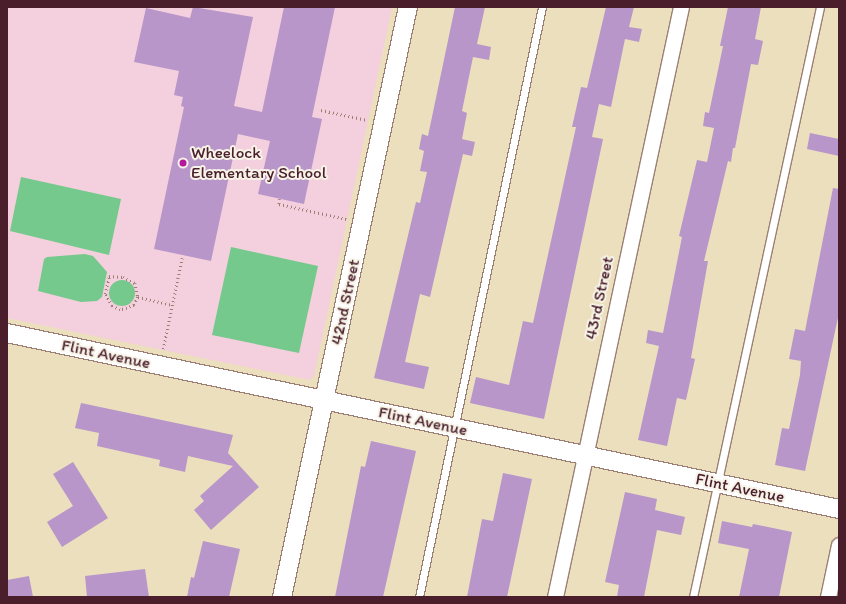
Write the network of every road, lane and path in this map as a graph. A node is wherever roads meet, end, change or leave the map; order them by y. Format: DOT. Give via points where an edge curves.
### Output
graph roads {
  1 [pos="408,7"];
  2 [pos="542,7"];
  3 [pos="681,7"];
  4 [pos="820,7"];
  5 [pos="321,110"];
  6 [pos="383,124"];
  7 [pos="280,199"];
  8 [pos="362,222"];
  9 [pos="182,258"];
  10 [pos="138,297"];
  11 [pos="172,305"];
  12 [pos="7,333"];
  13 [pos="160,365"];
  14 [pos="324,400"];
  15 [pos="456,428"];
  16 [pos="585,455"];
  17 [pos="718,483"];
  18 [pos="839,509"];
  19 [pos="839,545"];
  20 [pos="282,597"];
  21 [pos="419,597"];
  22 [pos="555,597"];
  23 [pos="693,597"];
  24 [pos="828,597"];
  1 -- 6 [label="street, 42nd Street"];
  2 -- 15 [label="lane"];
  3 -- 16 [label="street, 43rd Street"];
  4 -- 17 [label="lane"];
  5 -- 6 [label="path"];
  6 -- 8 [label="street, 42nd Street"];
  7 -- 8 [label="path" via="279,204"];
  8 -- 14 [label="street, 42nd Street"];
  9 -- 11 [label="path"];
  10 -- 10 [label="path" via="135,283 123,277 109,276 105,294 112,306 120,310 128,308 134,305"];
  10 -- 11 [label="path"];
  11 -- 13 [label="path"];
  12 -- 13 [label="street, Flint Avenue"];
  13 -- 14 [label="street, Flint Avenue"];
  14 -- 15 [label="street, Flint Avenue"];
  14 -- 20 [label="street, 42nd Street"];
  15 -- 16 [label="street, Flint Avenue"];
  15 -- 21 [label="lane"];
  16 -- 17 [label="street, Flint Avenue"];
  16 -- 22 [label="street, 43rd Street"];
  17 -- 18 [label="street, Flint Avenue"];
  17 -- 23 [label="lane"];
  19 -- 24 [label="street"];
}
